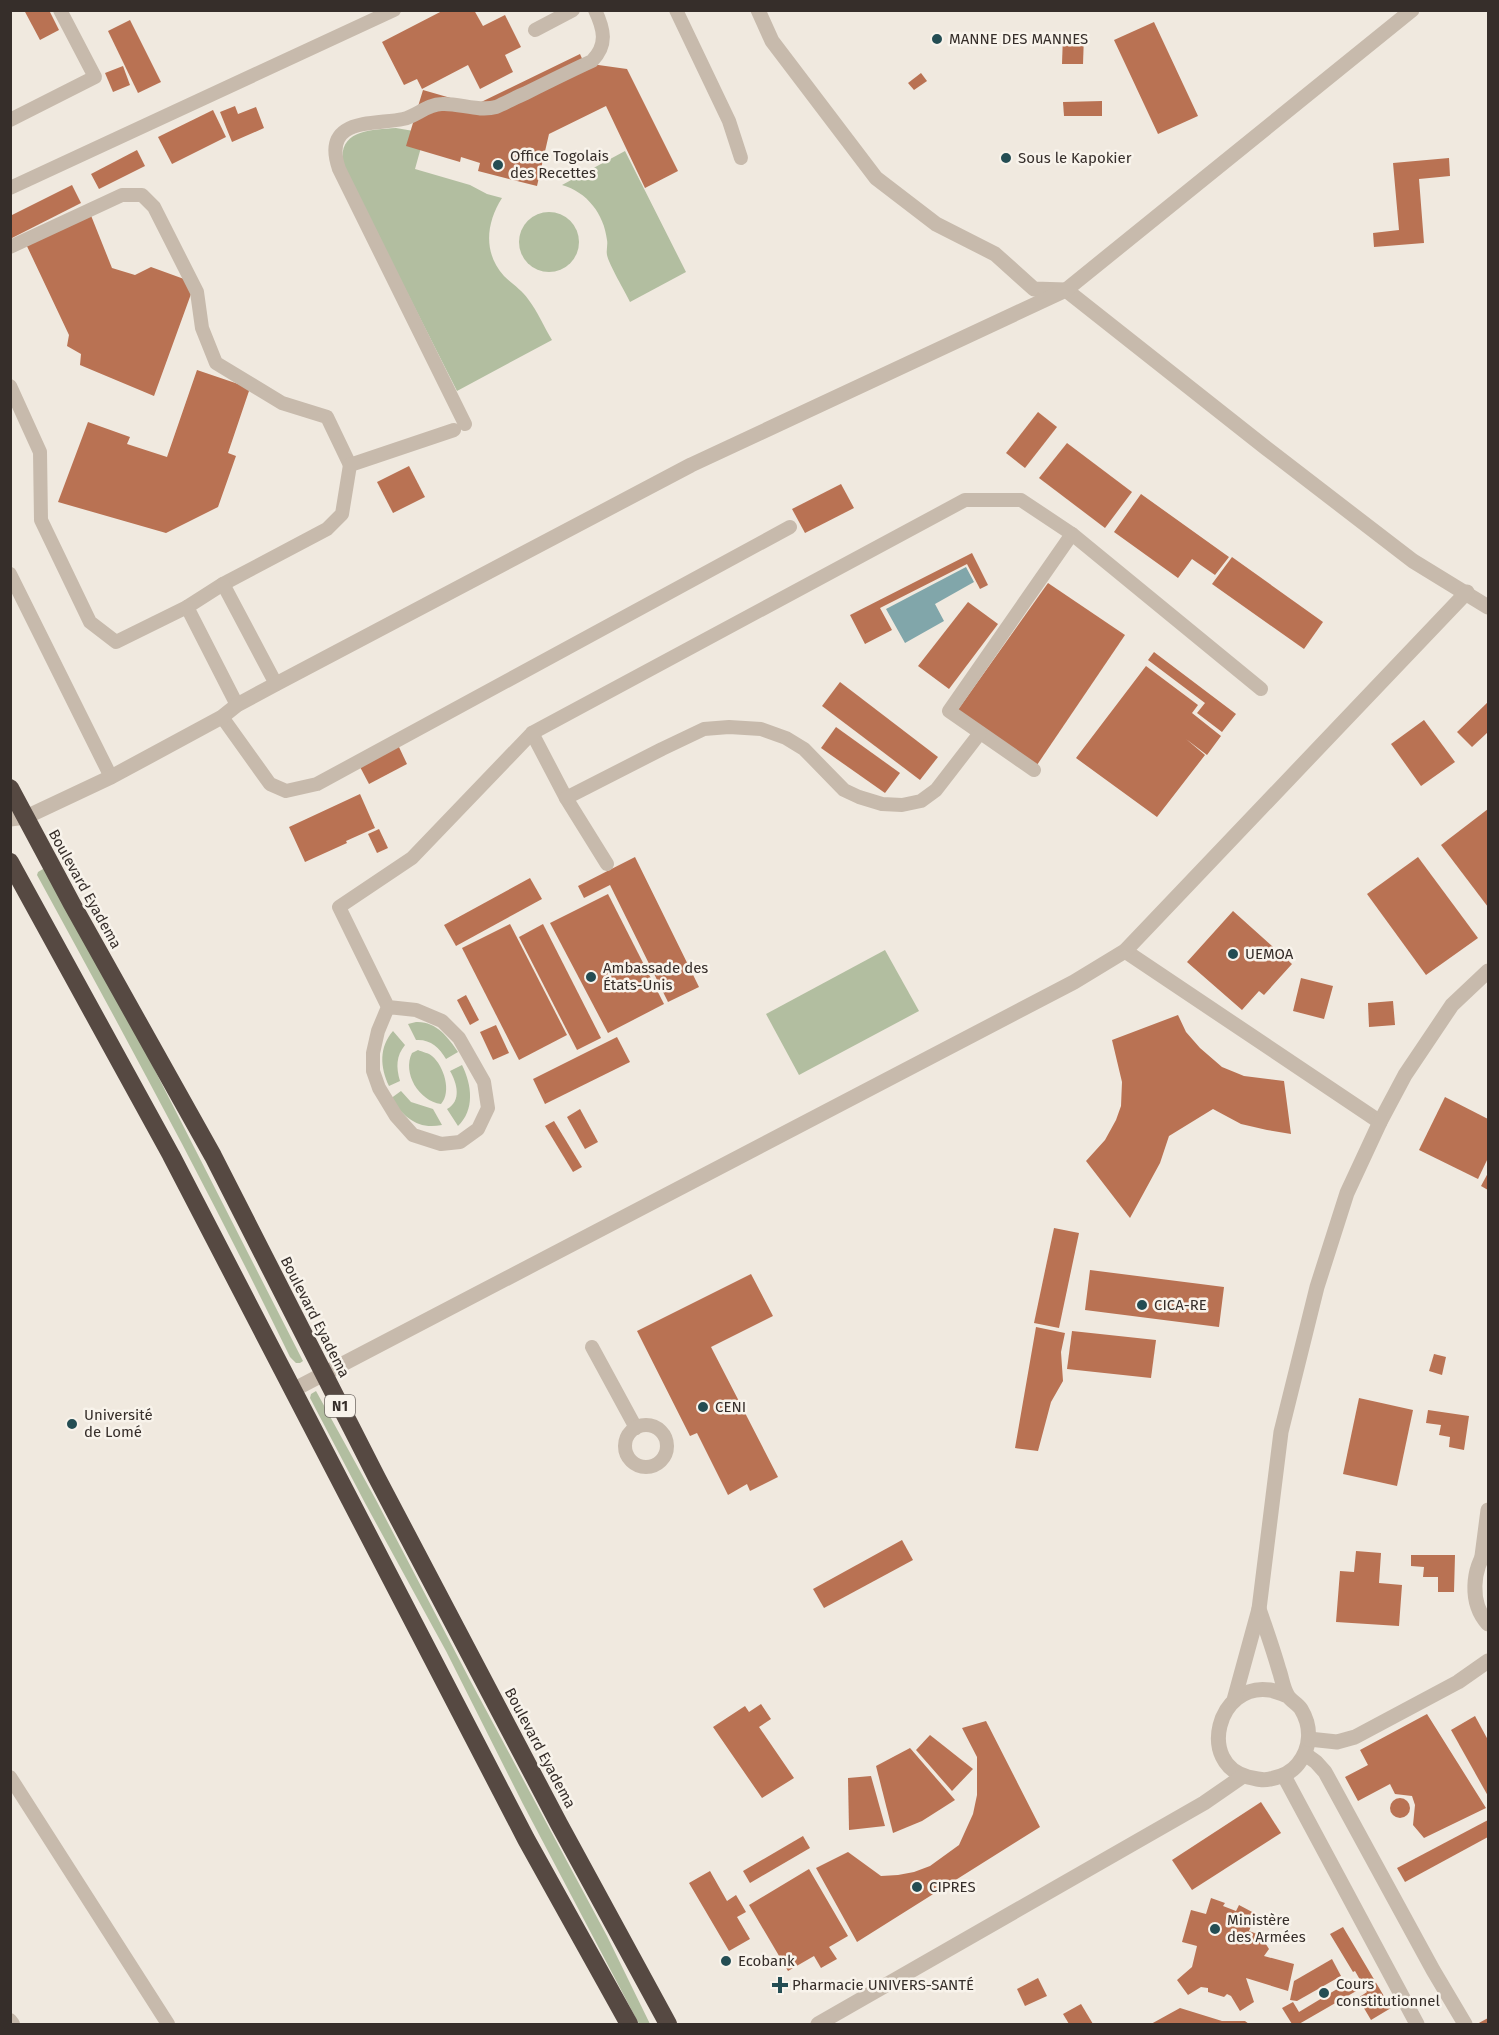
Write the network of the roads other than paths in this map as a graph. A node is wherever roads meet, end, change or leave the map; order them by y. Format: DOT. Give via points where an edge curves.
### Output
graph roads {
  1 [pos="60,10"];
  2 [pos="394,10"];
  3 [pos="573,10"];
  4 [pos="595,10"];
  5 [pos="676,10"];
  6 [pos="758,10"];
  7 [pos="1412,10"];
  8 [pos="535,30"];
  9 [pos="10,120"];
  10 [pos="741,158"];
  11 [pos="10,188"];
  12 [pos="10,247"];
  13 [pos="1066,290"];
  14 [pos="10,386"];
  15 [pos="350,465"];
  16 [pos="790,527"];
  17 [pos="1072,534"];
  18 [pos="10,574"];
  19 [pos="223,584"];
  20 [pos="1467,592"];
  21 [pos="188,607"];
  22 [pos="1488,607"];
  23 [pos="276,684"];
  24 [pos="1261,689"];
  25 [pos="237,705"];
  26 [pos="222,717"];
  27 [pos="532,733"];
  28 [pos="981,733"];
  29 [pos="1034,770"];
  30 [pos="111,777"];
  31 [pos="10,788"];
  32 [pos="566,798"];
  33 [pos="18,818"];
  34 [pos="10,862"];
  35 [pos="607,864"];
  36 [pos="1125,951"];
  37 [pos="1488,970"];
  38 [pos="388,1007"];
  39 [pos="1380,1122"];
  40 [pos="592,1347"];
  41 [pos="325,1374"];
  42 [pos="293,1390"];
  43 [pos="636,1428"];
  44 [pos="1488,1510"];
  45 [pos="1485,1552"];
  46 [pos="1259,1609"];
  47 [pos="1488,1624"];
  48 [pos="1488,1661"];
  49 [pos="1288,1696"];
  50 [pos="1234,1700"];
  51 [pos="1307,1746"];
  52 [pos="1243,1776"];
  53 [pos="1284,1776"];
  54 [pos="10,1777"];
  55 [pos="10,2020"];
  56 [pos="13,2025"];
  57 [pos="168,2025"];
  58 [pos="629,2025"];
  59 [pos="668,2025"];
  60 [pos="818,2025"];
  61 [pos="1417,2025"];
  62 [pos="1466,2025"];
  1 -- 9 [label="lane" via="95,77"];
  2 -- 11 [label="lane"];
  3 -- 8 [label="lane"];
  4 -- 15 [label="lane" via="604,42 592,61 495,107 433,105 402,119 356,124 341,136 335,153 339,169 460,427"];
  5 -- 10 [label="lane" via="729,121"];
  6 -- 13 [label="street" via="772,41 876,178 936,224 995,254 1034,289"];
  7 -- 13 [label="street"];
  12 -- 15 [label="lane" via="122,195 142,195 154,207 197,292 202,328 216,363 282,403 327,417"];
  13 -- 20 [label="street" via="1413,561"];
  13 -- 23 [label="street" via="691,465"];
  14 -- 21 [label="lane" via="40,452 41,520 90,622 116,642"];
  15 -- 19 [label="lane" via="342,514 327,530"];
  16 -- 26 [label="lane" via="317,784 286,791 270,784"];
  17 -- 24 [label="lane"];
  17 -- 27 [label="lane" via="1021,500 965,500"];
  17 -- 28 [label="lane" via="949,711"];
  18 -- 30 [label="lane"];
  19 -- 21 [label="lane"];
  19 -- 23 [label="lane"];
  20 -- 22 [label="street"];
  20 -- 36 [label="street"];
  21 -- 25 [label="lane"];
  23 -- 25 [label="street"];
  25 -- 26 [label="street"];
  26 -- 30 [label="street"];
  27 -- 32 [label="lane"];
  27 -- 38 [label="lane" via="412,858 339,907"];
  28 -- 29 [label="lane"];
  28 -- 32 [label="lane" via="936,790 921,801 902,805 882,804 844,790 804,749 786,738 761,729 729,727 704,729"];
  30 -- 33 [label="street"];
  31 -- 33 [label="highway, Boulevard Eyadema / N1"];
  32 -- 35 [label="lane"];
  33 -- 41 [label="highway, Boulevard Eyadema / N1" via="213,1156"];
  34 -- 42 [label="highway, N1" via="171,1155"];
  36 -- 39 [label="street"];
  36 -- 41 [label="street" via="1074,982"];
  37 -- 39 [label="street" via="1452,1005 1405,1075"];
  38 -- 38 [label="lane" via="373,1053 373,1071 379,1088 413,1135 441,1144 460,1142 478,1129 488,1108 484,1082 459,1038 442,1021 416,1010"];
  39 -- 46 [label="street" via="1347,1193 1317,1287 1281,1432"];
  40 -- 43 [label="lane"];
  41 -- 42 [label="street"];
  41 -- 59 [label="highway, Boulevard Eyadema / N1"];
  42 -- 58 [label="highway, N1" via="526,1839"];
  44 -- 45 [label="street"];
  45 -- 47 [label="street" via="1474,1589"];
  46 -- 49 [label="street"];
  46 -- 50 [label="street"];
  48 -- 51 [label="street" via="1458,1683 1354,1737"];
  49 -- 50 [label="street" via="1270,1690 1251,1691"];
  49 -- 51 [label="street" via="1308,1722"];
  50 -- 52 [label="street" via="1221,1719 1218,1740 1226,1761"];
  51 -- 53 [label="street" via="1296,1767"];
  51 -- 62 [label="street"];
  52 -- 53 [label="street" via="1263,1781"];
  52 -- 60 [label="street" via="1204,1803"];
  53 -- 61 [label="street"];
  54 -- 57 [label="lane"];
  55 -- 56 [label="lane"];
}
